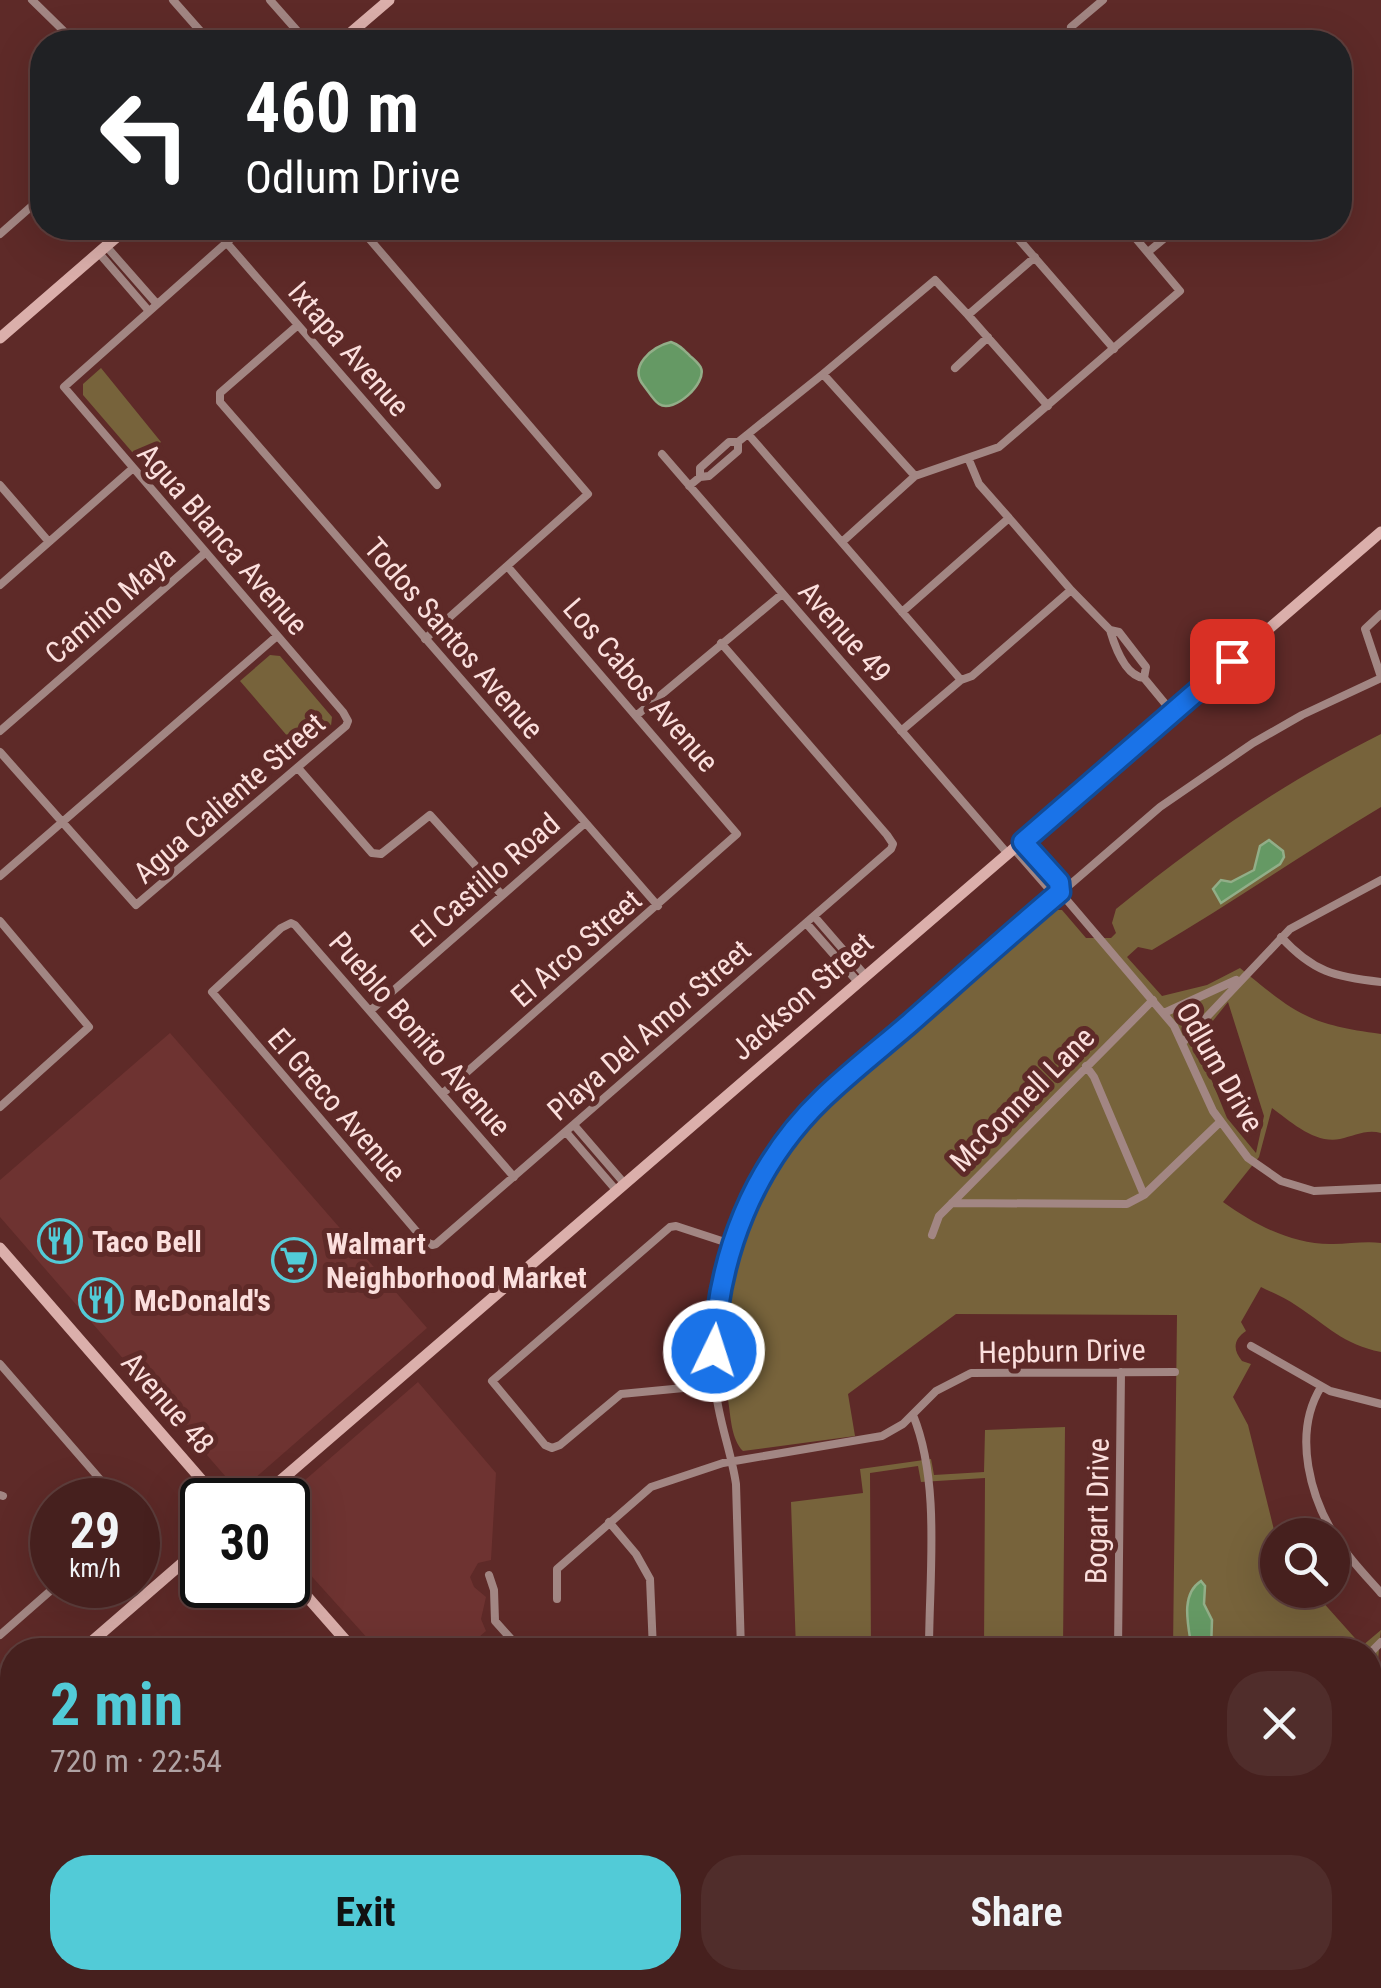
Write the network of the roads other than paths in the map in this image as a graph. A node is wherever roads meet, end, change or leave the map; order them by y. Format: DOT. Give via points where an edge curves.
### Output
graph roads {
  1 [pos="32,0"];
  2 [pos="173,0"];
  3 [pos="270,0"];
  4 [pos="389,0"];
  5 [pos="1103,0"];
  6 [pos="1071,28"];
  7 [pos="63,30"];
  8 [pos="199,30"];
  9 [pos="297,30"];
  10 [pos="354,30"];
  11 [pos="30,208"];
  12 [pos="0,234"];
  13 [pos="113,240"];
  14 [pos="228,240"];
  15 [pos="370,240"];
  16 [pos="1020,240"];
  17 [pos="1138,240"];
  18 [pos="1162,240"];
  19 [pos="226,242"];
  20 [pos="102,249"];
  21 [pos="1148,252"];
  22 [pos="1035,257"];
  23 [pos="152,306"];
  24 [pos="968,315"];
  25 [pos="298,325"];
  26 [pos="988,337"];
  27 [pos="0,338"];
  28 [pos="1114,348"];
  29 [pos="955,368"];
  30 [pos="823,374"];
  31 [pos="1048,406"];
  32 [pos="748,434"];
  33 [pos="738,442"];
  34 [pos="716,453"];
  35 [pos="662,454"];
  36 [pos="969,460"];
  37 [pos="724,463"];
  38 [pos="132,470"];
  39 [pos="700,476"];
  40 [pos="914,476"];
  41 [pos="0,485"];
  42 [pos="437,485"];
  43 [pos="688,486"];
  44 [pos="1009,518"];
  45 [pos="1381,532"];
  46 [pos="49,542"];
  47 [pos="842,542"];
  48 [pos="205,553"];
  49 [pos="508,567"];
  50 [pos="0,585"];
  51 [pos="1072,590"];
  52 [pos="782,594"];
  53 [pos="902,612"];
  54 [pos="1381,614"];
  55 [pos="1110,630"];
  56 [pos="277,636"];
  57 [pos="425,639"];
  58 [pos="720,643"];
  59 [pos="1136,651"];
  60 [pos="1124,660"];
  61 [pos="1144,678"];
  62 [pos="1381,678"];
  63 [pos="961,680"];
  64 [pos="1172,712"];
  65 [pos="638,715"];
  66 [pos="348,721"];
  67 [pos="0,730"];
  68 [pos="902,731"];
  69 [pos="0,752"];
  70 [pos="298,768"];
  71 [pos="62,823"];
  72 [pos="586,823"];
  73 [pos="737,834"];
  74 [pos="1015,848"];
  75 [pos="1046,868"];
  76 [pos="0,876"];
  77 [pos="1038,876"];
  78 [pos="1381,880"];
  79 [pos="1060,892"];
  80 [pos="502,895"];
  81 [pos="658,906"];
  82 [pos="810,919"];
  83 [pos="0,921"];
  84 [pos="1281,937"];
  85 [pos="861,978"];
  86 [pos="1240,978"];
  87 [pos="1381,982"];
  88 [pos="212,992"];
  89 [pos="1153,1000"];
  90 [pos="370,1010"];
  91 [pos="1164,1013"];
  92 [pos="1184,1041"];
  93 [pos="1086,1066"];
  94 [pos="442,1094"];
  95 [pos="0,1107"];
  96 [pos="1220,1122"];
  97 [pos="570,1128"];
  98 [pos="514,1177"];
  99 [pos="620,1186"];
  100 [pos="1381,1188"];
  101 [pos="1144,1195"];
  102 [pos="952,1203"];
  103 [pos="932,1235"];
  104 [pos="731,1244"];
  105 [pos="432,1246"];
  106 [pos="0,1248"];
  107 [pos="1251,1346"];
  108 [pos="0,1364"];
  109 [pos="1121,1372"];
  110 [pos="1176,1372"];
  111 [pos="715,1385"];
  112 [pos="1322,1386"];
  113 [pos="1381,1404"];
  114 [pos="913,1415"];
  115 [pos="733,1461"];
  116 [pos="99,1478"];
  117 [pos="200,1478"];
  118 [pos="283,1478"];
  119 [pos="609,1522"];
  120 [pos="180,1565"];
  121 [pos="489,1575"];
  122 [pos="1381,1593"];
  123 [pos="557,1599"];
  124 [pos="310,1600"];
  125 [pos="31,1608"];
  126 [pos="0,1635"];
  127 [pos="96,1638"];
  128 [pos="343,1638"];
  129 [pos="510,1638"];
  130 [pos="652,1638"];
  131 [pos="740,1638"];
  132 [pos="929,1638"];
  133 [pos="1118,1638"];
  1 -- 7 [label="street"];
  2 -- 8 [label="street"];
  3 -- 9 [label="street"];
  4 -- 10 [label="main road"];
  5 -- 6 [label="street"];
  11 -- 12 [label="street"];
  13 -- 20 [label="main road"];
  14 -- 19 [label="street"];
  15 -- 49 [label="street" via="588,494"];
  16 -- 22 [label="street"];
  17 -- 21 [label="street"];
  18 -- 21 [label="street"];
  19 -- 23 [label="street"];
  19 -- 25 [label="street, Ixtapa Avenue"];
  20 -- 23 [label="street"];
  20 -- 27 [label="main road"];
  21 -- 28 [label="street" via="1180,291"];
  22 -- 24 [label="street"];
  22 -- 28 [label="street"];
  23 -- 38 [label="street, Agua Blanca Avenue" via="64,387"];
  24 -- 26 [label="street"];
  24 -- 30 [label="street" via="935,280"];
  25 -- 42 [label="street, Ixtapa Avenue"];
  25 -- 57 [label="street, Todos Santos Avenue" via="218,398"];
  26 -- 29 [label="street"];
  26 -- 31 [label="street"];
  28 -- 31 [label="street"];
  30 -- 32 [label="street"];
  30 -- 40 [label="street"];
  31 -- 36 [label="street" via="999,447"];
  32 -- 33 [label="street"];
  32 -- 47 [label="street"];
  33 -- 34 [label="street"];
  33 -- 37 [label="street" via="738,452"];
  34 -- 37 [label="street"];
  34 -- 39 [label="street"];
  35 -- 43 [label="street, Avenue 49"];
  36 -- 40 [label="street"];
  36 -- 44 [label="street" via="979,484"];
  37 -- 39 [label="street"];
  38 -- 46 [label="street"];
  38 -- 48 [label="street, Agua Blanca Avenue"];
  39 -- 43 [label="street"];
  40 -- 47 [label="street"];
  41 -- 46 [label="street"];
  43 -- 52 [label="street, Avenue 49"];
  44 -- 51 [label="street"];
  44 -- 53 [label="street"];
  45 -- 64 [label="main road, Jackson Street"];
  46 -- 50 [label="street"];
  47 -- 53 [label="street"];
  48 -- 56 [label="street, Agua Blanca Avenue"];
  48 -- 67 [label="street, Camino Maya"];
  49 -- 57 [label="street"];
  49 -- 65 [label="street, Los Cabos Avenue"];
  51 -- 55 [label="street"];
  51 -- 63 [label="street"];
  52 -- 58 [label="street"];
  52 -- 68 [label="street, Avenue 49"];
  53 -- 63 [label="street"];
  54 -- 62 [label="street" via="1365,629"];
  55 -- 59 [label="street"];
  55 -- 60 [label="street"];
  56 -- 66 [label="street, Agua Blanca Avenue"];
  56 -- 71 [label="street"];
  57 -- 72 [label="street, Todos Santos Avenue"];
  58 -- 65 [label="street"];
  58 -- 82 [label="street, Playa Del Amor Street" via="892,844"];
  59 -- 60 [label="street"];
  59 -- 61 [label="street" via="1146,667"];
  60 -- 61 [label="street" via="1136,678"];
  61 -- 64 [label="street"];
  62 -- 79 [label="street" via="1209,770"];
  63 -- 68 [label="street"];
  64 -- 74 [label="main road, Jackson Street"];
  65 -- 73 [label="street, Los Cabos Avenue"];
  66 -- 70 [label="street, Agua Caliente Street"];
  68 -- 74 [label="street, Avenue 49" via="994,838"];
  69 -- 71 [label="street"];
  70 -- 71 [label="street, Agua Caliente Street" via="136,906"];
  70 -- 80 [label="street" via="372,854 430,816"];
  71 -- 76 [label="street"];
  72 -- 80 [label="street, El Castillo Road"];
  72 -- 81 [label="street, Todos Santos Avenue"];
  73 -- 81 [label="street, El Arco Street"];
  74 -- 75 [label="street, Odlum Drive"];
  74 -- 77 [label="street, Odlum Drive"];
  74 -- 85 [label="main road, Jackson Street"];
  75 -- 77 [label="street"];
  75 -- 79 [label="street, Odlum Drive"];
  77 -- 79 [label="street, Odlum Drive"];
  78 -- 84 [label="street"];
  79 -- 89 [label="street, Odlum Drive"];
  79 -- 104 [label="street" via="814,1107 766,1170"];
  80 -- 90 [label="street, El Castillo Road"];
  81 -- 94 [label="street, El Arco Street"];
  82 -- 85 [label="street"];
  82 -- 97 [label="street, Playa Del Amor Street"];
  83 -- 95 [label="street" via="89,1027"];
  84 -- 86 [label="street"];
  84 -- 87 [label="street" via="1325,972"];
  85 -- 99 [label="main road, Jackson Street"];
  86 -- 91 [label="street"];
  86 -- 92 [label="street"];
  88 -- 90 [label="street, Pueblo Bonito Avenue" via="291,923"];
  88 -- 105 [label="street, El Greco Avenue"];
  89 -- 91 [label="street, Odlum Drive"];
  89 -- 93 [label="street, McConnell Lane"];
  90 -- 94 [label="street, Pueblo Bonito Avenue"];
  91 -- 92 [label="street, Odlum Drive"];
  92 -- 96 [label="street, Odlum Drive"];
  93 -- 101 [label="street"];
  93 -- 102 [label="street, McConnell Lane"];
  94 -- 98 [label="street, Pueblo Bonito Avenue"];
  96 -- 100 [label="street, Odlum Drive" via="1248,1158 1281,1181 1314,1192"];
  96 -- 101 [label="street"];
  97 -- 98 [label="street, Playa Del Amor Street"];
  97 -- 99 [label="street"];
  98 -- 105 [label="street, Playa Del Amor Street"];
  99 -- 118 [label="main road, Jackson Street"];
  101 -- 102 [label="street" via="1127,1204"];
  102 -- 103 [label="street, McConnell Lane"];
  104 -- 111 [label="street" via="718,1298"];
  104 -- 111 [label="street" via="670,1227 492,1381 552,1448 621,1394"];
  106 -- 117 [label="main road, Avenue 48"];
  107 -- 112 [label="street"];
  108 -- 116 [label="street"];
  109 -- 110 [label="street, Hepburn Drive"];
  109 -- 114 [label="street, Hepburn Drive" via="972,1373 936,1391"];
  109 -- 133 [label="street, Bogart Drive"];
  111 -- 115 [label="street"];
  112 -- 113 [label="street"];
  112 -- 122 [label="street" via="1305,1435 1318,1499 1338,1542"];
  114 -- 115 [label="street, Hepburn Drive" via="870,1440"];
  114 -- 132 [label="street" via="929,1496"];
  115 -- 119 [label="street, Hepburn Drive" via="651,1488"];
  115 -- 131 [label="street"];
  119 -- 123 [label="street, Hepburn Drive" via="557,1569"];
  119 -- 130 [label="street" via="650,1579"];
  120 -- 127 [label="main road"];
  121 -- 129 [label="street" via="494,1620"];
  124 -- 128 [label="main road"];
  125 -- 126 [label="street"];
}
